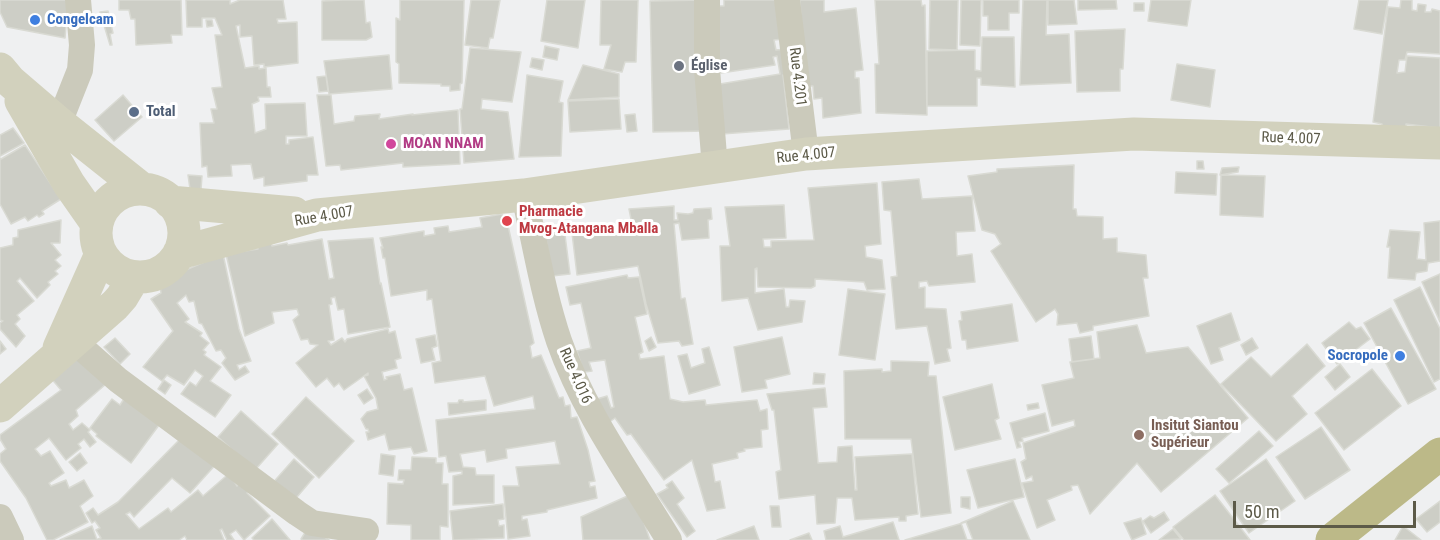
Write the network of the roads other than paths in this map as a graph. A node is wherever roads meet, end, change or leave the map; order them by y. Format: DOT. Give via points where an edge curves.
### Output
graph roads {
  1 [pos="78,0"];
  2 [pos="707,0"];
  3 [pos="787,0"];
  4 [pos="5,75"];
  5 [pos="59,123"];
  6 [pos="1440,143"];
  7 [pos="806,154"];
  8 [pos="716,168"];
  9 [pos="156,195"];
  10 [pos="524,195"];
  11 [pos="317,215"];
  12 [pos="99,239"];
  13 [pos="179,252"];
  14 [pos="134,277"];
  15 [pos="65,349"];
  16 [pos="0,406"];
  17 [pos="1440,454"];
  18 [pos="0,518"];
  19 [pos="366,531"];
  20 [pos="11,540"];
  21 [pos="669,540"];
  22 [pos="1332,540"];
  1 -- 5 [label="street" via="80,70"];
  2 -- 8 [label="street"];
  3 -- 7 [label="street, Rue 4.201"];
  4 -- 5 [label="main road"];
  4 -- 12 [label="main road"];
  5 -- 9 [label="main road"];
  6 -- 7 [label="main road, Rue 4.007" via="1134,134"];
  7 -- 8 [label="main road, Rue 4.007"];
  8 -- 10 [label="main road, Rue 4.007"];
  9 -- 11 [label="main road"];
  9 -- 12 [label="main road" via="126,191 113,199 102,210"];
  9 -- 13 [label="main road" via="178,213 183,226"];
  10 -- 11 [label="main road, Rue 4.007"];
  10 -- 21 [label="street, Rue 4.016" via="560,341 577,383 602,433"];
  11 -- 13 [label="main road, Rue 4.007"];
  12 -- 14 [label="main road" via="109,265"];
  12 -- 15 [label="main road"];
  13 -- 14 [label="main road" via="160,272"];
  14 -- 15 [label="main road" via="122,297"];
  15 -- 16 [label="main road"];
  15 -- 19 [label="street" via="130,389 312,523"];
  17 -- 22 [label="highway"];
  18 -- 20 [label="street"];
}
